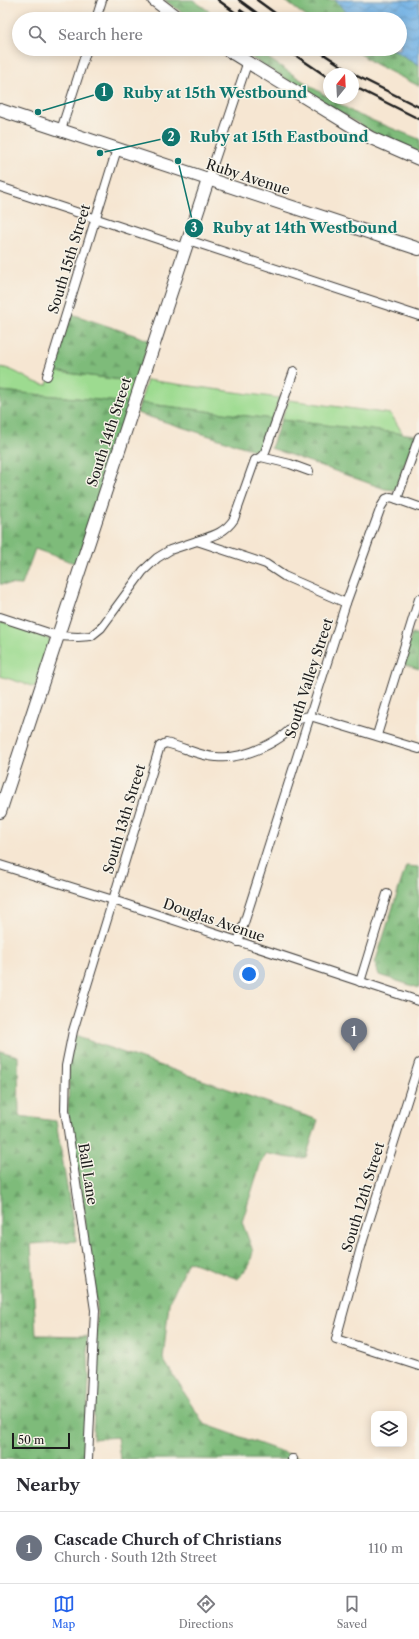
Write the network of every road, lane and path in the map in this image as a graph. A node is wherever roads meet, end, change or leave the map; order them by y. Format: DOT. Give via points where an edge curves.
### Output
graph roads {
  1 [pos="102,0"];
  2 [pos="154,0"];
  3 [pos="98,12"];
  4 [pos="170,12"];
  5 [pos="85,56"];
  6 [pos="238,56"];
  7 [pos="248,62"];
  8 [pos="0,110"];
  9 [pos="61,130"];
  10 [pos="117,149"];
  11 [pos="419,159"];
  12 [pos="208,180"];
  13 [pos="0,187"];
  14 [pos="95,218"];
  15 [pos="187,244"];
  16 [pos="419,249"];
  17 [pos="419,316"];
  18 [pos="294,371"];
  19 [pos="47,376"];
  20 [pos="419,437"];
  21 [pos="261,457"];
  22 [pos="309,471"];
  23 [pos="397,500"];
  24 [pos="419,507"];
  25 [pos="197,541"];
  26 [pos="419,599"];
  27 [pos="346,603"];
  28 [pos="0,617"];
  29 [pos="58,636"];
  30 [pos="310,716"];
  31 [pos="377,735"];
  32 [pos="419,749"];
  33 [pos="0,812"];
  34 [pos="0,865"];
  35 [pos="387,894"];
  36 [pos="113,900"];
  37 [pos="238,942"];
  38 [pos="360,982"];
  39 [pos="419,1001"];
  40 [pos="419,1063"];
  41 [pos="419,1366"];
  42 [pos="88,1459"];
  1 -- 3 [label="street"];
  2 -- 4 [label="street"];
  5 -- 9 [label="street"];
  6 -- 7 [label="street"];
  7 -- 11 [label="street" via="370,138"];
  7 -- 12 [label="street, South 14th Street"];
  8 -- 9 [label="street, Ruby Avenue"];
  9 -- 10 [label="street, Ruby Avenue"];
  10 -- 12 [label="street, Ruby Avenue"];
  10 -- 14 [label="street, South 15th Street"];
  12 -- 15 [label="street, South 14th Street"];
  12 -- 16 [label="street, Ruby Avenue"];
  13 -- 14 [label="street"];
  14 -- 15 [label="street"];
  14 -- 19 [label="street, South 15th Street"];
  15 -- 17 [label="street"];
  15 -- 29 [label="street, South 14th Street"];
  18 -- 21 [label="street"];
  20 -- 23 [label="street"];
  21 -- 22 [label="street"];
  21 -- 25 [label="street" via="255,460 230,526 223,532"];
  23 -- 24 [label="street"];
  23 -- 27 [label="street, South Valley Street" via="391,497 384,501"];
  25 -- 27 [label="street" via="266,564 284,576"];
  25 -- 29 [label="street" via="170,550 158,558 144,571 101,628 91,636"];
  26 -- 31 [label="street"];
  27 -- 30 [label="street, South Valley Street"];
  28 -- 29 [label="street"];
  29 -- 33 [label="street, South 14th Street"];
  30 -- 31 [label="street"];
  30 -- 36 [label="street, South 13th Street" via="299,718 293,728 270,744 233,757 216,757 166,743 160,746"];
  30 -- 37 [label="street, South Valley Street"];
  31 -- 32 [label="street"];
  34 -- 36 [label="street, Douglas Avenue"];
  35 -- 38 [label="street"];
  36 -- 37 [label="street, Douglas Avenue"];
  36 -- 42 [label="street, Ball Lane" via="73,1031 66,1066 65,1110 95,1310"];
  37 -- 38 [label="street, Douglas Avenue"];
  38 -- 39 [label="street, Douglas Avenue"];
  40 -- 41 [label="street, South 12th Street" via="363,1240 336,1339"];
}
